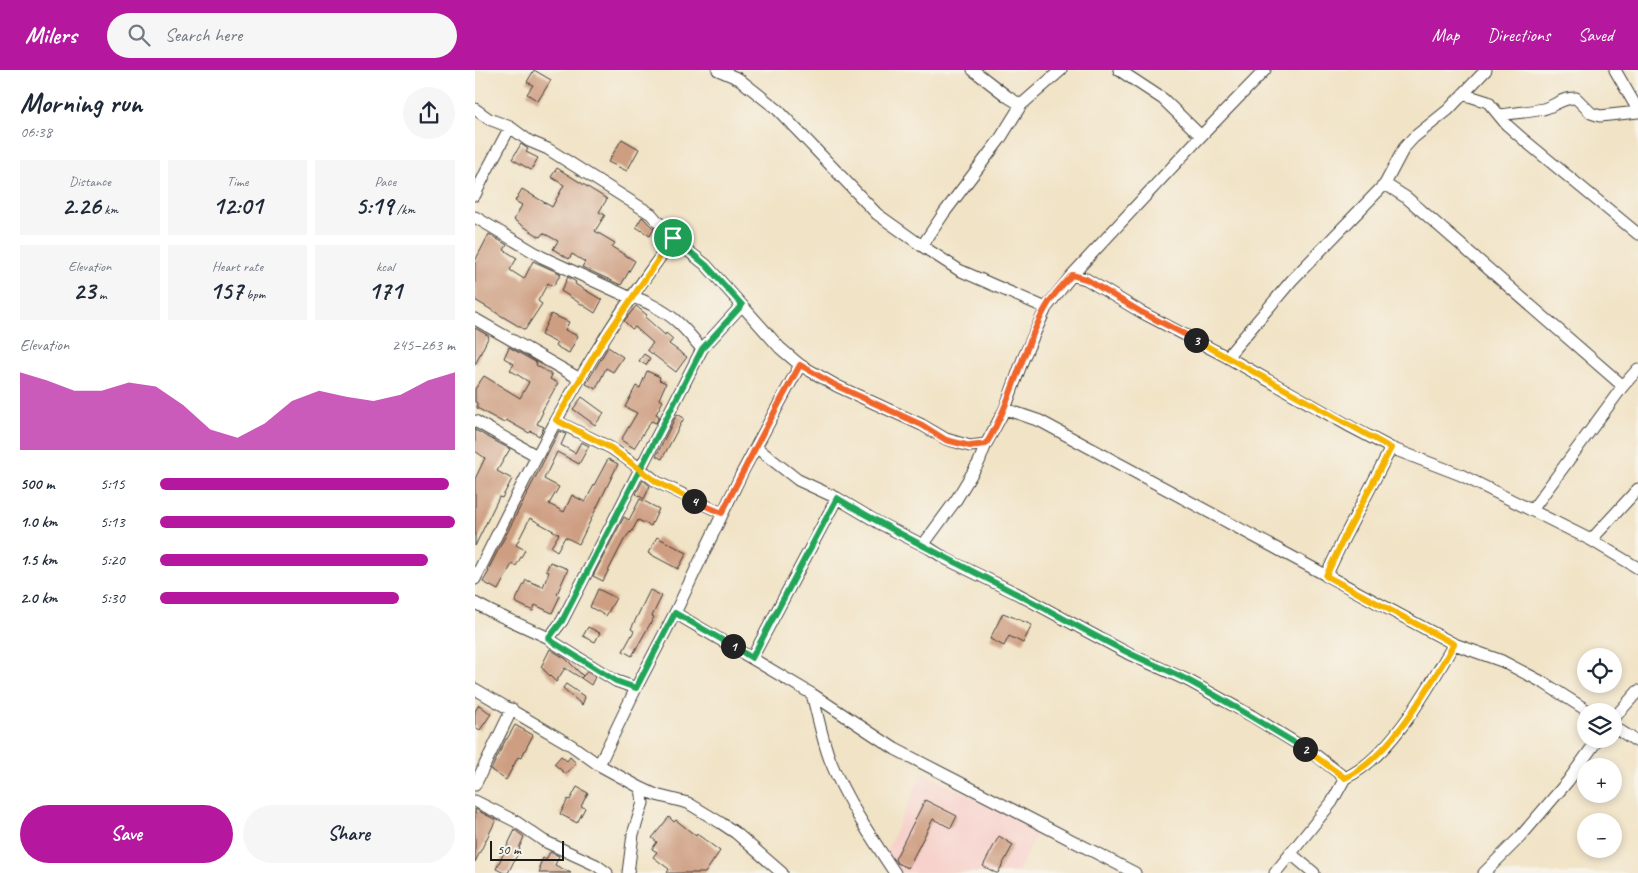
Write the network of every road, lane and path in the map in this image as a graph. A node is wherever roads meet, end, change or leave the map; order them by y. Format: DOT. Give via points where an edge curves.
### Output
graph roads {
  1 [pos="718,70"];
  2 [pos="973,70"];
  3 [pos="1061,70"];
  4 [pos="1119,70"];
  5 [pos="1265,70"];
  6 [pos="1487,70"];
  7 [pos="1615,70"];
  8 [pos="1463,94"];
  9 [pos="1021,104"];
  10 [pos="475,109"];
  11 [pos="1638,111"];
  12 [pos="1499,115"];
  13 [pos="510,127"];
  14 [pos="1201,136"];
  15 [pos="1385,184"];
  16 [pos="475,195"];
  17 [pos="475,217"];
  18 [pos="1638,234"];
  19 [pos="673,238"];
  20 [pos="922,246"];
  21 [pos="1072,275"];
  22 [pos="631,298"];
  23 [pos="742,305"];
  24 [pos="1046,308"];
  25 [pos="475,319"];
  26 [pos="702,349"];
  27 [pos="1227,357"];
  28 [pos="800,365"];
  29 [pos="1638,369"];
  30 [pos="580,379"];
  31 [pos="1623,386"];
  32 [pos="1005,409"];
  33 [pos="556,420"];
  34 [pos="475,421"];
  35 [pos="986,444"];
  36 [pos="757,448"];
  37 [pos="1391,448"];
  38 [pos="537,456"];
  39 [pos="641,469"];
  40 [pos="1638,489"];
  41 [pos="837,498"];
  42 [pos="1532,510"];
  43 [pos="722,513"];
  44 [pos="1591,540"];
  45 [pos="923,544"];
  46 [pos="1638,567"];
  47 [pos="1326,576"];
  48 [pos="475,579"];
  49 [pos="475,603"];
  50 [pos="675,613"];
  51 [pos="549,638"];
  52 [pos="1454,644"];
  53 [pos="752,658"];
  54 [pos="636,688"];
  55 [pos="475,690"];
  56 [pos="1638,690"];
  57 [pos="812,694"];
  58 [pos="1577,704"];
  59 [pos="511,709"];
  60 [pos="1622,709"];
  61 [pos="1622,732"];
  62 [pos="1638,742"];
  63 [pos="1592,748"];
  64 [pos="599,765"];
  65 [pos="1345,778"];
  66 [pos="475,785"];
  67 [pos="641,788"];
  68 [pos="475,801"];
  69 [pos="1290,853"];
  70 [pos="607,873"];
  71 [pos="628,873"];
  72 [pos="782,873"];
  73 [pos="895,873"];
  74 [pos="1135,873"];
  75 [pos="1275,873"];
  76 [pos="1313,873"];
  77 [pos="1484,873"];
  1 -- 20 [label="street" via="739,79 778,110 877,214"];
  2 -- 9 [label="street"];
  3 -- 9 [label="street"];
  4 -- 14 [label="street" via="1163,100"];
  5 -- 14 [label="street"];
  6 -- 8 [label="street"];
  7 -- 11 [label="street"];
  8 -- 12 [label="street" via="1488,102"];
  8 -- 15 [label="street" via="1404,148"];
  9 -- 20 [label="street"];
  10 -- 13 [label="street"];
  11 -- 12 [label="street" via="1600,116 1591,113 1576,98 1569,98 1545,108"];
  12 -- 18 [label="street" via="1524,140"];
  13 -- 16 [label="street"];
  13 -- 19 [label="street" via="651,214"];
  14 -- 21 [label="street"];
  15 -- 27 [label="street" via="1293,280"];
  15 -- 31 [label="street" via="1407,198"];
  17 -- 22 [label="street" via="542,257"];
  19 -- 22 [label="street"];
  19 -- 23 [label="street" via="706,265"];
  20 -- 24 [label="street" via="959,270"];
  21 -- 24 [label="street"];
  21 -- 27 [label="street" via="1086,279"];
  22 -- 26 [label="street" via="639,298 667,312 681,323"];
  22 -- 30 [label="street"];
  23 -- 26 [label="street"];
  23 -- 28 [label="street"];
  24 -- 32 [label="street"];
  25 -- 30 [label="street"];
  26 -- 39 [label="street"];
  27 -- 37 [label="street"];
  28 -- 35 [label="street" via="946,440 970,446"];
  28 -- 36 [label="street"];
  29 -- 31 [label="street"];
  30 -- 33 [label="street"];
  31 -- 42 [label="street"];
  32 -- 35 [label="street"];
  32 -- 47 [label="street" via="1040,421"];
  33 -- 38 [label="street"];
  33 -- 39 [label="street" via="611,448"];
  34 -- 38 [label="street"];
  35 -- 45 [label="street" via="956,500"];
  36 -- 41 [label="street" via="798,480"];
  36 -- 43 [label="street"];
  37 -- 42 [label="street" via="1461,475"];
  37 -- 47 [label="street"];
  38 -- 48 [label="street"];
  39 -- 43 [label="street" via="657,482"];
  39 -- 51 [label="street" via="562,621"];
  40 -- 44 [label="street"];
  41 -- 45 [label="street"];
  41 -- 53 [label="street"];
  42 -- 44 [label="street"];
  43 -- 50 [label="street"];
  44 -- 46 [label="street"];
  45 -- 65 [label="street" via="1129,654 1189,681 1317,756"];
  47 -- 52 [label="street"];
  49 -- 51 [label="street"];
  50 -- 53 [label="street"];
  50 -- 54 [label="street"];
  51 -- 54 [label="street" via="616,681"];
  52 -- 58 [label="street" via="1502,661"];
  52 -- 65 [label="street" via="1397,732 1362,768"];
  53 -- 57 [label="street"];
  54 -- 64 [label="street"];
  55 -- 59 [label="street"];
  56 -- 60 [label="street"];
  57 -- 73 [label="street" via="837,777"];
  57 -- 74 [label="street" via="895,749"];
  59 -- 64 [label="street"];
  59 -- 66 [label="street"];
  61 -- 62 [label="street"];
  63 -- 77 [label="street" via="1563,788"];
  64 -- 67 [label="street"];
  65 -- 69 [label="street" via="1332,802"];
  67 -- 71 [label="street" via="643,803 633,834"];
  67 -- 72 [label="street" via="688,803 713,818 736,833"];
  68 -- 70 [label="street"];
  69 -- 75 [label="street"];
  69 -- 76 [label="street"];
}
